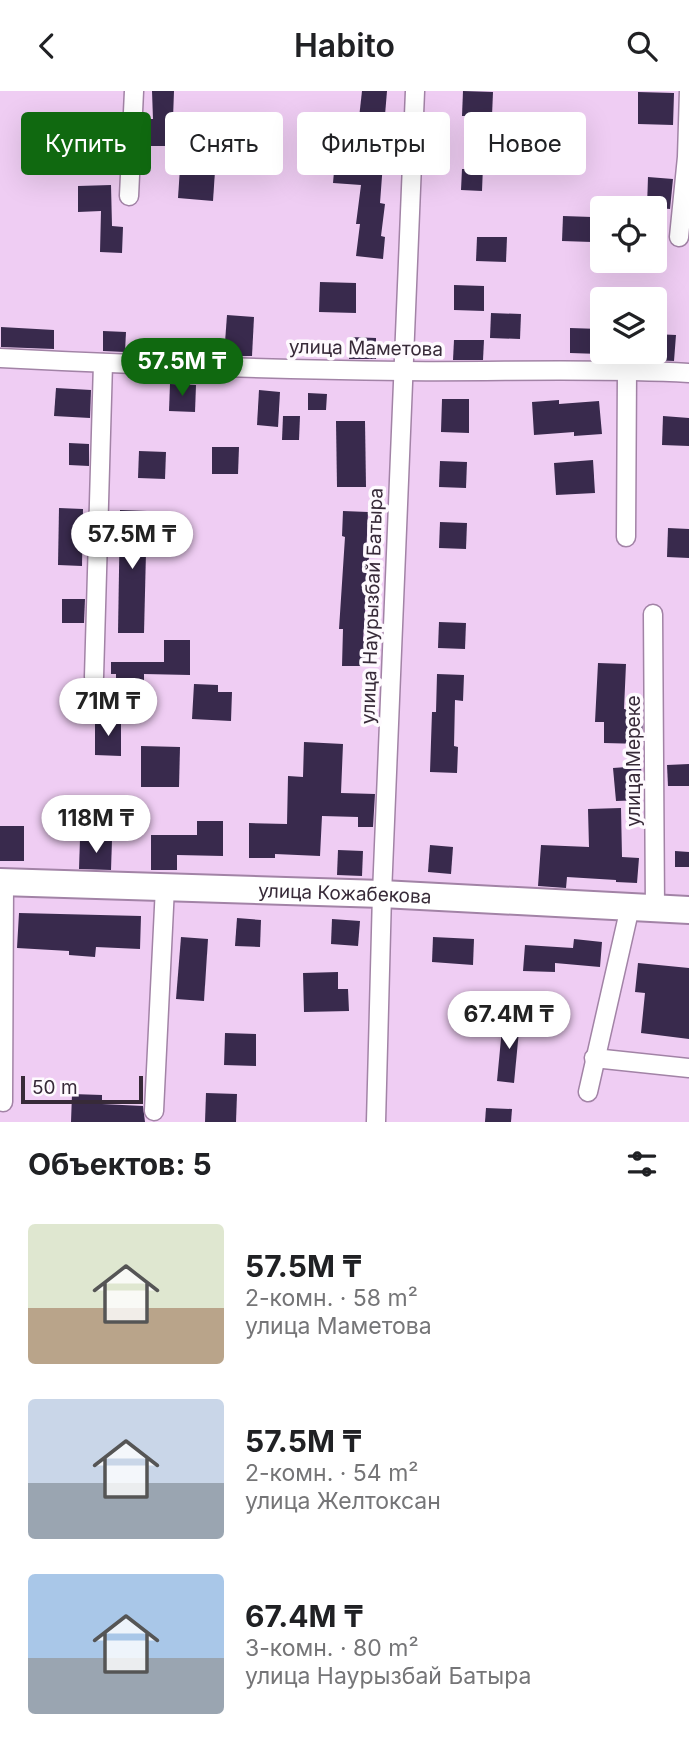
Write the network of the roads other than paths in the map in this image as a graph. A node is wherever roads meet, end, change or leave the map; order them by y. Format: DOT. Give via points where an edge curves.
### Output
graph roads {
  1 [pos="134,91"];
  2 [pos="415,91"];
  3 [pos="689,91"];
  4 [pos="130,196"];
  5 [pos="680,237"];
  6 [pos="0,358"];
  7 [pos="103,363"];
  8 [pos="627,370"];
  9 [pos="402,371"];
  10 [pos="689,373"];
  11 [pos="626,537"];
  12 [pos="653,614"];
  13 [pos="94,677"];
  14 [pos="2,882"];
  15 [pos="165,887"];
  16 [pos="382,894"];
  17 [pos="643,907"];
  18 [pos="689,910"];
  19 [pos="594,1058"];
  20 [pos="689,1068"];
  21 [pos="588,1092"];
  22 [pos="3,1102"];
  23 [pos="154,1111"];
  24 [pos="376,1122"];
  1 -- 4 [label="street"];
  2 -- 9 [label="street, улица Наурызбай Батыра"];
  3 -- 5 [label="street"];
  6 -- 7 [label="street, улица Маметова"];
  7 -- 9 [label="street, улица Маметова"];
  7 -- 13 [label="street"];
  8 -- 9 [label="street, улица Маметова"];
  8 -- 10 [label="street, улица Маметова"];
  8 -- 11 [label="street"];
  9 -- 16 [label="street, улица Наурызбай Батыра"];
  12 -- 17 [label="street, улица Мереке"];
  14 -- 15 [label="main road, улица Кожабекова"];
  14 -- 22 [label="street"];
  15 -- 16 [label="main road, улица Кожабекова"];
  15 -- 23 [label="street"];
  16 -- 17 [label="main road, улица Кожабекова"];
  16 -- 24 [label="street, улица Наурызбай Батыра"];
  17 -- 18 [label="main road, улица Кожабекова"];
  17 -- 19 [label="street, улица Мереке"];
  19 -- 20 [label="street"];
  19 -- 21 [label="street, улица Мереке"];
}
